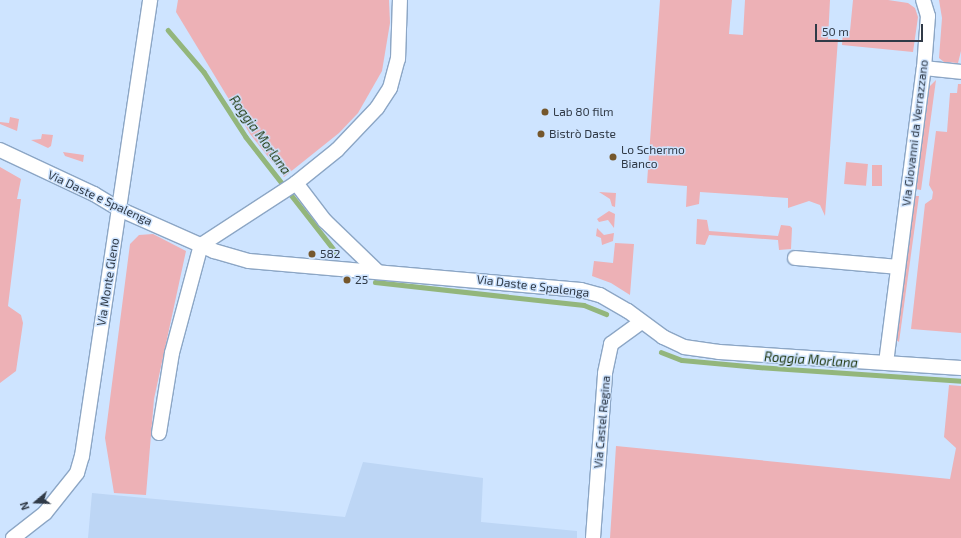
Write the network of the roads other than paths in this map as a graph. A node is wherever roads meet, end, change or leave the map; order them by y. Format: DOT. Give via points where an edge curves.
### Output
graph roads {
  1 [pos="150,0"];
  2 [pos="400,0"];
  3 [pos="923,0"];
  4 [pos="924,68"];
  5 [pos="961,72"];
  6 [pos="0,150"];
  7 [pos="292,186"];
  8 [pos="119,209"];
  9 [pos="201,245"];
  10 [pos="795,258"];
  11 [pos="898,267"];
  12 [pos="377,272"];
  13 [pos="641,322"];
  14 [pos="886,363"];
  15 [pos="961,368"];
  16 [pos="159,433"];
  17 [pos="13,538"];
  18 [pos="593,538"];
  1 -- 8 [label="street, Via Monte Gleno"];
  2 -- 7 [label="street" via="398,59 390,88 377,108 338,150"];
  3 -- 4 [label="street, Via Giovanni da Verrazzano" via="928,16"];
  4 -- 5 [label="street"];
  4 -- 11 [label="street, Via Giovanni da Verrazzano"];
  6 -- 8 [label="street, Via Daste e Spalenga" via="94,194"];
  7 -- 9 [label="street"];
  7 -- 12 [label="street"];
  8 -- 9 [label="street, Via Daste e Spalenga"];
  8 -- 17 [label="street, Via Monte Gleno" via="82,456 77,472 45,513"];
  9 -- 12 [label="street, Via Daste e Spalenga" via="249,261"];
  9 -- 16 [label="street" via="172,353"];
  10 -- 11 [label="street"];
  11 -- 14 [label="street, Via Giovanni da Verrazzano"];
  12 -- 13 [label="street, Via Daste e Spalenga" via="581,290 600,295 628,311"];
  13 -- 14 [label="street, Via Daste e Spalenga" via="684,348"];
  13 -- 18 [label="street, Via Castel Regina" via="611,344 606,374"];
  14 -- 15 [label="street, Via Daste e Spalenga"];
}
